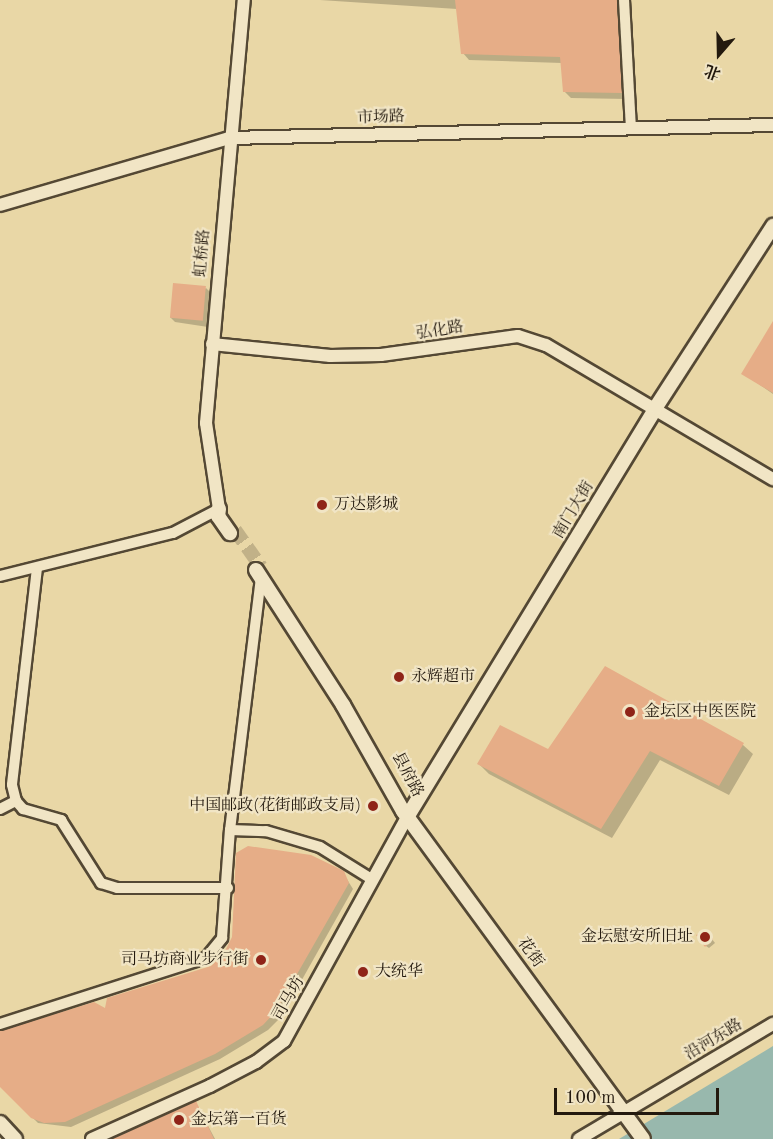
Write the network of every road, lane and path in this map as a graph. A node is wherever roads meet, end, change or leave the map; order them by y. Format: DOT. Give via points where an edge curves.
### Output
graph roads {
  1 [pos="244,0"];
  2 [pos="624,0"];
  3 [pos="773,125"];
  4 [pos="631,128"];
  5 [pos="230,138"];
  6 [pos="0,205"];
  7 [pos="773,226"];
  8 [pos="212,344"];
  9 [pos="656,407"];
  10 [pos="773,479"];
  11 [pos="219,509"];
  12 [pos="233,532"];
  13 [pos="37,568"];
  14 [pos="260,572"];
  15 [pos="0,576"];
  16 [pos="16,801"];
  17 [pos="0,809"];
  18 [pos="409,814"];
  19 [pos="230,830"];
  20 [pos="373,880"];
  21 [pos="228,888"];
  22 [pos="0,1024"];
  23 [pos="773,1024"];
  24 [pos="626,1112"];
  25 [pos="0,1123"];
  26 [pos="15,1139"];
  27 [pos="92,1139"];
  28 [pos="579,1139"];
  29 [pos="643,1139"];
  1 -- 5 [label="street, 虹桥路"];
  2 -- 4 [label="street"];
  3 -- 4 [label="street, 市场路"];
  4 -- 5 [label="street, 市场路"];
  5 -- 6 [label="street, 市场路"];
  5 -- 8 [label="street, 虹桥路"];
  7 -- 9 [label="main road, 南门大街"];
  8 -- 9 [label="street, 弘化路" via="330,356 381,355 518,336 546,345"];
  8 -- 11 [label="street, 虹桥路" via="206,423"];
  9 -- 10 [label="street, 弘化路"];
  9 -- 18 [label="main road, 南门大街"];
  11 -- 12 [label="main road"];
  11 -- 13 [label="street" via="173,533"];
  13 -- 15 [label="street"];
  13 -- 16 [label="street" via="12,785"];
  14 -- 18 [label="main road, 县府路" via="347,700"];
  14 -- 19 [label="street"];
  16 -- 17 [label="street"];
  16 -- 21 [label="street" via="23,809 61,819 101,883 117,888"];
  18 -- 20 [label="street, 司马坊"];
  18 -- 24 [label="main road, 花街"];
  19 -- 20 [label="street" via="266,831 320,847"];
  19 -- 21 [label="street"];
  20 -- 27 [label="street, 司马坊" via="284,1041 256,1062 210,1086"];
  21 -- 22 [label="street" via="222,938 206,958"];
  23 -- 24 [label="street, 沿河东路"];
  24 -- 28 [label="street, 沿河东路"];
  24 -- 29 [label="main road, 花街"];
  25 -- 26 [label="main road"];
}
